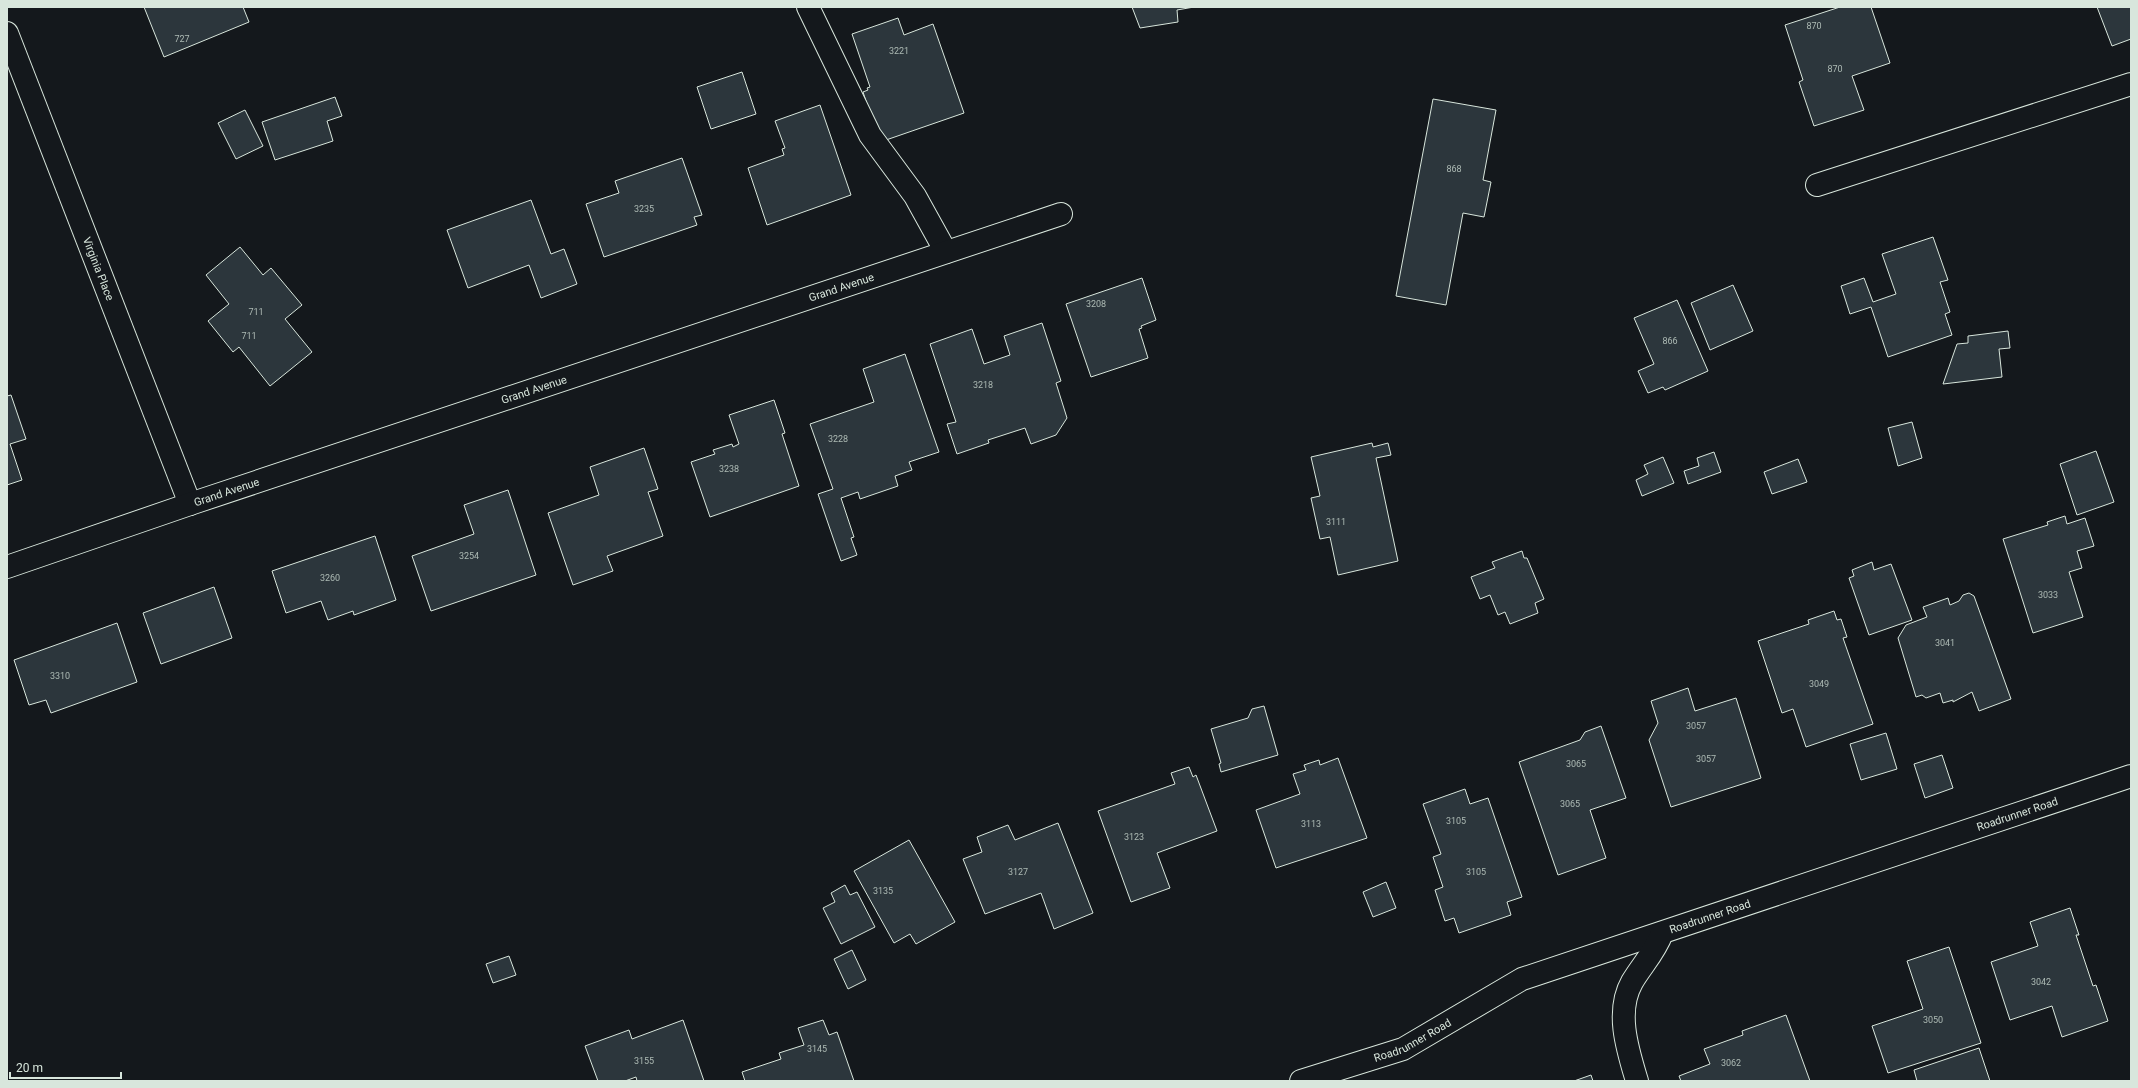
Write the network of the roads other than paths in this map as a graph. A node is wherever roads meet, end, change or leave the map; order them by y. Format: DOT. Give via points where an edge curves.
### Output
graph roads {
  1 [pos="808,7"];
  2 [pos="7,33"];
  3 [pos="2131,84"];
  4 [pos="1817,185"];
  5 [pos="1061,214"];
  6 [pos="946,252"];
  7 [pos="190,504"];
  8 [pos="7,567"];
  9 [pos="2131,776"];
  10 [pos="1662,933"];
  11 [pos="1301,1081"];
  12 [pos="1637,1081"];
  1 -- 6 [label="street" via="870,135 915,196"];
  2 -- 7 [label="street, Virginia Place"];
  3 -- 4 [label="street"];
  5 -- 6 [label="street, Grand Avenue"];
  6 -- 7 [label="street, Grand Avenue"];
  7 -- 8 [label="street, Grand Avenue"];
  9 -- 10 [label="street, Roadrunner Road"];
  10 -- 11 [label="street, Roadrunner Road" via="1522,979 1403,1049"];
  10 -- 12 [label="street" via="1653,953 1631,984 1624,1010 1626,1042"];
}
